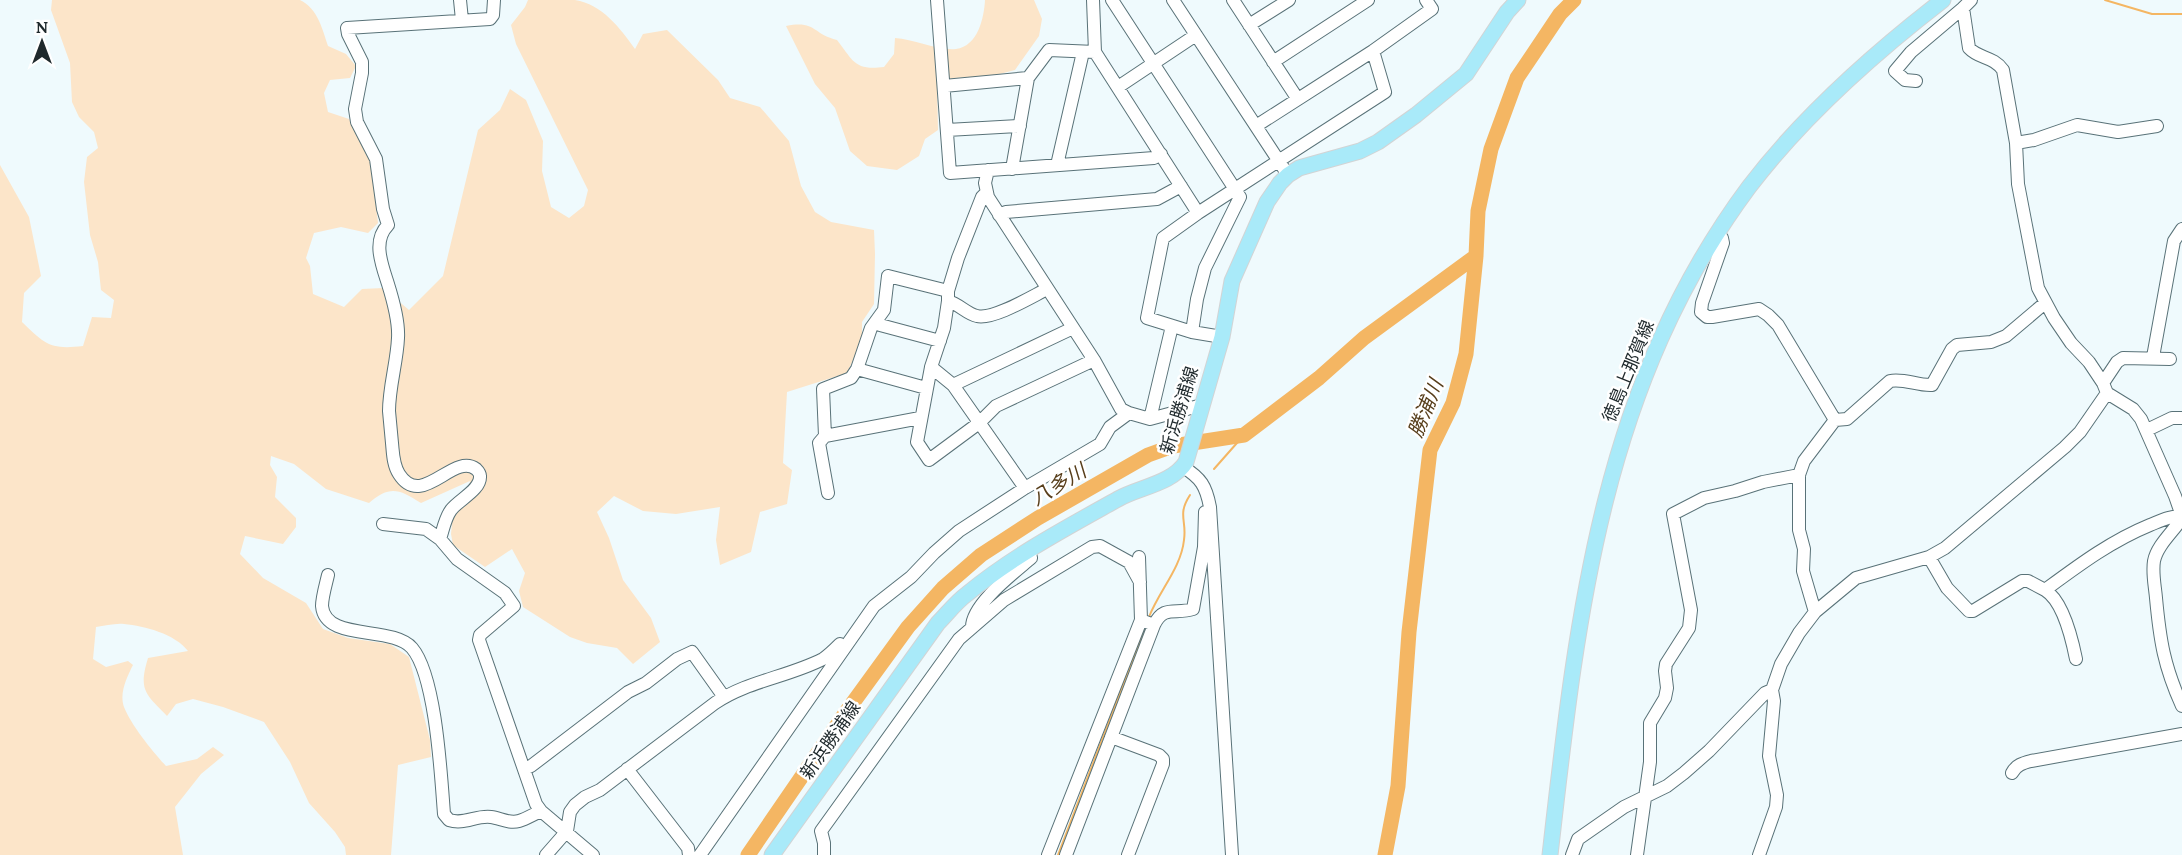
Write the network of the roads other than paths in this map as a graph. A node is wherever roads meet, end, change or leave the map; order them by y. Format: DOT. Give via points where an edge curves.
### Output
graph roads {
  1 [pos="460,0"];
  2 [pos="494,0"];
  3 [pos="937,0"];
  4 [pos="1093,0"];
  5 [pos="1112,0"];
  6 [pos="1173,0"];
  7 [pos="1233,0"];
  8 [pos="1289,0"];
  9 [pos="1368,0"];
  10 [pos="1426,0"];
  11 [pos="1518,0"];
  12 [pos="1943,0"];
  13 [pos="1967,4"];
  14 [pos="462,20"];
  15 [pos="1249,25"];
  16 [pos="1196,35"];
  17 [pos="1373,51"];
  18 [pos="1089,52"];
  19 [pos="1273,62"];
  20 [pos="1153,63"];
  21 [pos="1028,78"];
  22 [pos="1916,81"];
  23 [pos="944,86"];
  24 [pos="1118,87"];
  25 [pos="1297,98"];
  26 [pos="1020,126"];
  27 [pos="1256,126"];
  28 [pos="2157,126"];
  29 [pos="947,130"];
  30 [pos="2016,143"];
  31 [pos="1161,154"];
  32 [pos="1278,161"];
  33 [pos="1057,165"];
  34 [pos="1012,169"];
  35 [pos="988,170"];
  36 [pos="1288,175"];
  37 [pos="1181,186"];
  38 [pos="1235,189"];
  39 [pos="986,194"];
  40 [pos="1198,213"];
  41 [pos="999,215"];
  42 [pos="2182,229"];
  43 [pos="1718,234"];
  44 [pos="1047,290"];
  45 [pos="948,296"];
  46 [pos="2045,303"];
  47 [pos="876,321"];
  48 [pos="1172,326"];
  49 [pos="1073,328"];
  50 [pos="1192,332"];
  51 [pos="1222,337"];
  52 [pos="940,341"];
  53 [pos="2153,357"];
  54 [pos="2170,359"];
  55 [pos="1094,360"];
  56 [pos="931,367"];
  57 [pos="857,369"];
  58 [pos="953,385"];
  59 [pos="926,388"];
  60 [pos="2105,388"];
  61 [pos="1201,408"];
  62 [pos="1129,413"];
  63 [pos="920,418"];
  64 [pos="2182,418"];
  65 [pos="1149,419"];
  66 [pos="1835,420"];
  67 [pos="979,423"];
  68 [pos="2147,430"];
  69 [pos="825,436"];
  70 [pos="1184,465"];
  71 [pos="1799,475"];
  72 [pos="1024,488"];
  73 [pos="828,493"];
  74 [pos="1210,507"];
  75 [pos="2182,517"];
  76 [pos="383,524"];
  77 [pos="440,539"];
  78 [pos="1029,550"];
  79 [pos="1139,557"];
  80 [pos="1929,557"];
  81 [pos="328,575"];
  82 [pos="1140,582"];
  83 [pos="2045,590"];
  84 [pos="1815,612"];
  85 [pos="1148,622"];
  86 [pos="972,628"];
  87 [pos="849,639"];
  88 [pos="2076,659"];
  89 [pos="1772,690"];
  90 [pos="724,697"];
  91 [pos="2182,706"];
  92 [pos="2182,734"];
  93 [pos="1111,737"];
  94 [pos="525,768"];
  95 [pos="627,769"];
  96 [pos="2012,773"];
  97 [pos="1646,797"];
  98 [pos="541,811"];
  99 [pos="567,831"];
  100 [pos="546,855"];
  101 [pos="593,855"];
  102 [pos="689,855"];
  103 [pos="700,855"];
  104 [pos="772,855"];
  105 [pos="824,855"];
  106 [pos="1048,855"];
  107 [pos="1066,855"];
  108 [pos="1128,855"];
  109 [pos="1232,855"];
  110 [pos="1550,855"];
  111 [pos="1572,855"];
  112 [pos="1637,855"];
  113 [pos="1759,855"];
  1 -- 14 [label="street"];
  2 -- 14 [label="street" via="494,15 490,19"];
  3 -- 23 [label="street"];
  4 -- 18 [label="street"];
  5 -- 20 [label="street"];
  6 -- 16 [label="street"];
  7 -- 15 [label="street"];
  8 -- 15 [label="street"];
  9 -- 19 [label="street"];
  10 -- 17 [label="street" via="1432,9"];
  11 -- 36 [label="main road, 新浜勝浦線" via="1466,74 1416,115 1360,151 1299,168"];
  12 -- 43 [label="main road, 徳島上那賀線" via="1898,35 1821,107 1749,187"];
  13 -- 22 [label="street" via="1911,52 1895,71 1905,80"];
  13 -- 30 [label="street" via="1969,48 2003,70"];
  14 -- 77 [label="street" via="347,28 362,62 355,109 357,123 376,159 388,225 381,232 380,242 398,337 389,410 397,471 405,482 415,486 466,466 474,467 481,477 477,486 448,514"];
  15 -- 19 [label="street"];
  16 -- 20 [label="street"];
  16 -- 27 [label="street"];
  17 -- 25 [label="street"];
  17 -- 32 [label="street" via="1385,92"];
  18 -- 21 [label="street" via="1050,50"];
  18 -- 24 [label="street"];
  18 -- 33 [label="street"];
  19 -- 25 [label="street"];
  20 -- 24 [label="street"];
  20 -- 38 [label="street"];
  21 -- 23 [label="street"];
  21 -- 26 [label="street"];
  23 -- 29 [label="street"];
  24 -- 31 [label="street"];
  25 -- 27 [label="street"];
  26 -- 29 [label="street"];
  26 -- 34 [label="street"];
  27 -- 32 [label="street"];
  28 -- 30 [label="street" via="2106,132 2077,125"];
  29 -- 35 [label="street" via="950,173"];
  30 -- 46 [label="street" via="2018,184 2034,269"];
  31 -- 33 [label="street" via="1154,158"];
  31 -- 37 [label="street"];
  32 -- 36 [label="street"];
  32 -- 38 [label="street"];
  33 -- 34 [label="street"];
  34 -- 35 [label="street"];
  35 -- 39 [label="street"];
  36 -- 51 [label="main road, 新浜勝浦線" via="1267,202 1236,270"];
  37 -- 40 [label="street"];
  37 -- 41 [label="street" via="1157,199"];
  38 -- 40 [label="street"];
  38 -- 50 [label="street" via="1240,197 1205,268"];
  39 -- 41 [label="street"];
  39 -- 45 [label="street" via="962,248"];
  40 -- 48 [label="street" via="1163,237 1147,318"];
  41 -- 44 [label="street"];
  42 -- 53 [label="street" via="2174,241"];
  43 -- 66 [label="street" via="1723,243 1701,312 1712,317 1759,309 1768,315 1778,325"];
  43 -- 110 [label="main road, 徳島上那賀線" via="1681,296 1652,357 1616,457 1574,658"];
  44 -- 45 [label="street" via="986,318 974,316"];
  44 -- 49 [label="street"];
  45 -- 47 [label="street" via="888,276 884,310"];
  45 -- 52 [label="street"];
  46 -- 60 [label="street"];
  46 -- 66 [label="street" via="2006,336 1991,342 1957,345 1932,386 1890,381 1846,419"];
  47 -- 52 [label="street"];
  47 -- 57 [label="street"];
  48 -- 50 [label="street"];
  48 -- 65 [label="street"];
  49 -- 55 [label="street"];
  49 -- 58 [label="street"];
  50 -- 51 [label="street"];
  51 -- 61 [label="main road, 新浜勝浦線"];
  52 -- 56 [label="street"];
  53 -- 54 [label="street"];
  53 -- 60 [label="street" via="2123,358 2117,362"];
  55 -- 62 [label="street" via="1121,409"];
  55 -- 67 [label="street" via="996,406"];
  56 -- 58 [label="street"];
  56 -- 59 [label="street"];
  57 -- 59 [label="street"];
  57 -- 69 [label="street" via="851,378 823,389"];
  58 -- 67 [label="street"];
  59 -- 63 [label="street"];
  60 -- 68 [label="street" via="2133,409"];
  60 -- 80 [label="street" via="2080,432 2065,447 1945,548"];
  61 -- 65 [label="street"];
  61 -- 70 [label="main road, 新浜勝浦線"];
  62 -- 65 [label="street"];
  62 -- 72 [label="street" via="1110,427 1100,444"];
  63 -- 67 [label="street" via="917,442 929,460"];
  63 -- 69 [label="street"];
  64 -- 68 [label="street" via="2172,418"];
  66 -- 71 [label="street" via="1804,461"];
  67 -- 72 [label="street"];
  68 -- 75 [label="street"];
  69 -- 73 [label="street" via="819,443"];
  70 -- 74 [label="street" via="1200,479"];
  70 -- 78 [label="main road, 新浜勝浦線"];
  71 -- 84 [label="street" via="1803,571"];
  71 -- 97 [label="street" via="1704,498 1673,514 1691,622 1666,664 1665,698 1650,723"];
  72 -- 87 [label="street" via="959,531 874,606"];
  74 -- 85 [label="street" via="1204,513 1204,547 1192,609 1165,612"];
  74 -- 109 [label="street"];
  75 -- 83 [label="street" via="2128,534"];
  75 -- 91 [label="street" via="2158,551 2154,575 2164,661"];
  76 -- 77 [label="street" via="426,529"];
  77 -- 94 [label="street" via="456,559 505,593 514,606 479,640"];
  78 -- 86 [label="street" via="1031,558 994,589 972,620"];
  78 -- 104 [label="main road, 新浜勝浦線" via="965,595 938,623"];
  79 -- 82 [label="street"];
  80 -- 83 [label="street" via="1947,588 1969,611 2022,581"];
  80 -- 84 [label="street" via="1856,578"];
  81 -- 98 [label="street" via="322,605 329,620 344,629 394,636 405,641 420,659 438,742 444,814 449,820 491,817 511,822"];
  82 -- 85 [label="street"];
  82 -- 86 [label="street" via="1129,562 1100,546 1092,547 1021,589"];
  83 -- 88 [label="street" via="2068,625"];
  84 -- 89 [label="street" via="1781,664"];
  85 -- 93 [label="street"];
  85 -- 106 [label="street"];
  86 -- 105 [label="street" via="930,677 821,831"];
  87 -- 90 [label="street" via="823,659"];
  87 -- 103 [label="street"];
  89 -- 97 [label="street" via="1709,751 1667,786"];
  89 -- 113 [label="street" via="1769,756 1776,801"];
  90 -- 94 [label="street" via="692,652 628,692"];
  90 -- 95 [label="street"];
  92 -- 96 [label="street" via="2031,761 2020,764"];
  93 -- 107 [label="street"];
  93 -- 108 [label="street" via="1163,759"];
  94 -- 98 [label="street"];
  95 -- 99 [label="street" via="575,805"];
  95 -- 102 [label="street" via="688,848"];
  97 -- 111 [label="street" via="1624,807 1578,839"];
  97 -- 112 [label="street"];
  98 -- 99 [label="street"];
  99 -- 100 [label="street"];
  99 -- 101 [label="street"];
}
